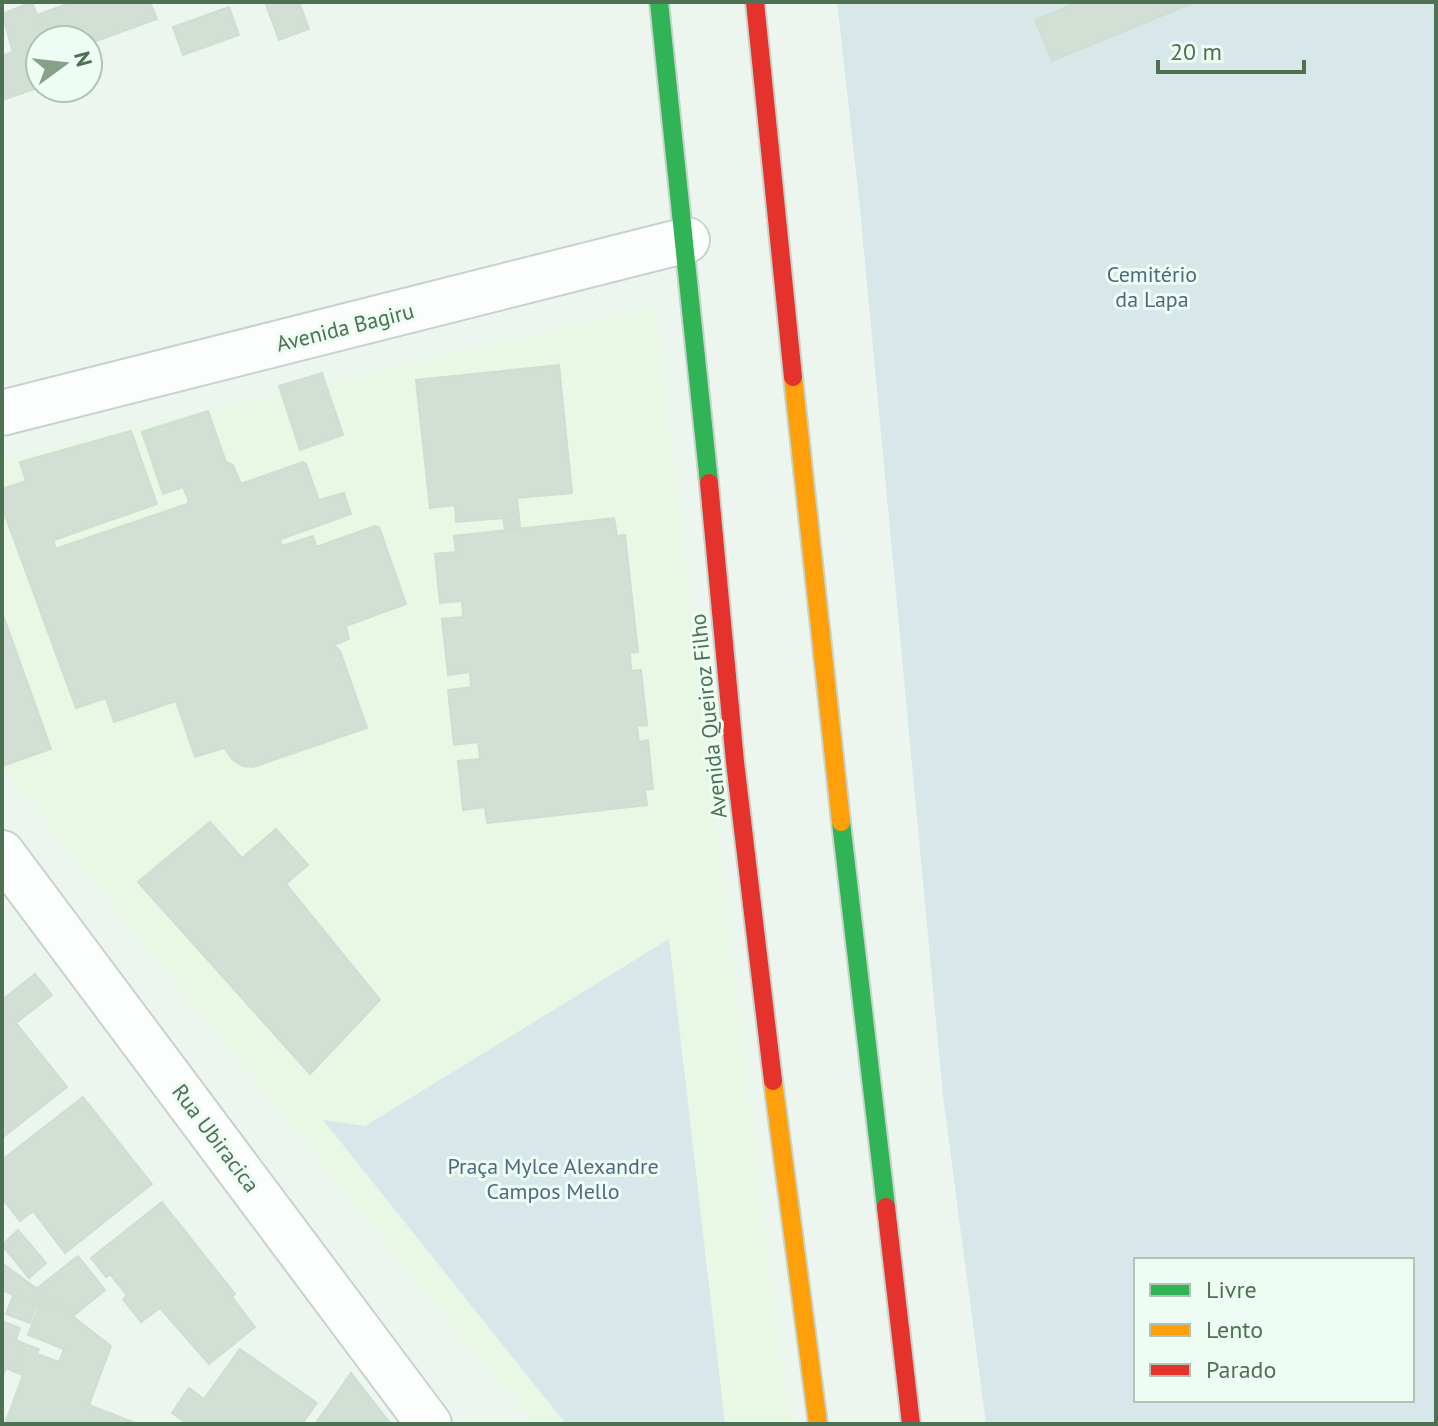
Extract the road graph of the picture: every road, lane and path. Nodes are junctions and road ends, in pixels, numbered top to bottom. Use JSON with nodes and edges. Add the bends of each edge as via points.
{"nodes":[{"id":1,"x":659,"y":2,"type":"edge"},
{"id":2,"x":755,"y":2,"type":"edge"},
{"id":3,"x":687,"y":240,"type":"junction"},
{"id":4,"x":2,"y":413,"type":"edge"},
{"id":5,"x":2,"y":853,"type":"edge"},
{"id":6,"x":429,"y":1424,"type":"edge"},
{"id":7,"x":818,"y":1424,"type":"edge"},
{"id":8,"x":911,"y":1424,"type":"edge"}],
"edges":[{"from":1,"to":3,"type":"main road","name":"Avenida Queiroz Filho"},
{"from":2,"to":8,"type":"main road","via":[[821,650]]},
{"from":3,"to":4,"type":"street","name":"Avenida Bagiru"},
{"from":3,"to":7,"type":"main road","name":"Avenida Queiroz Filho","via":[[734,738],[782,1165]]},
{"from":5,"to":6,"type":"street","name":"Rua Ubiracica"}]}
